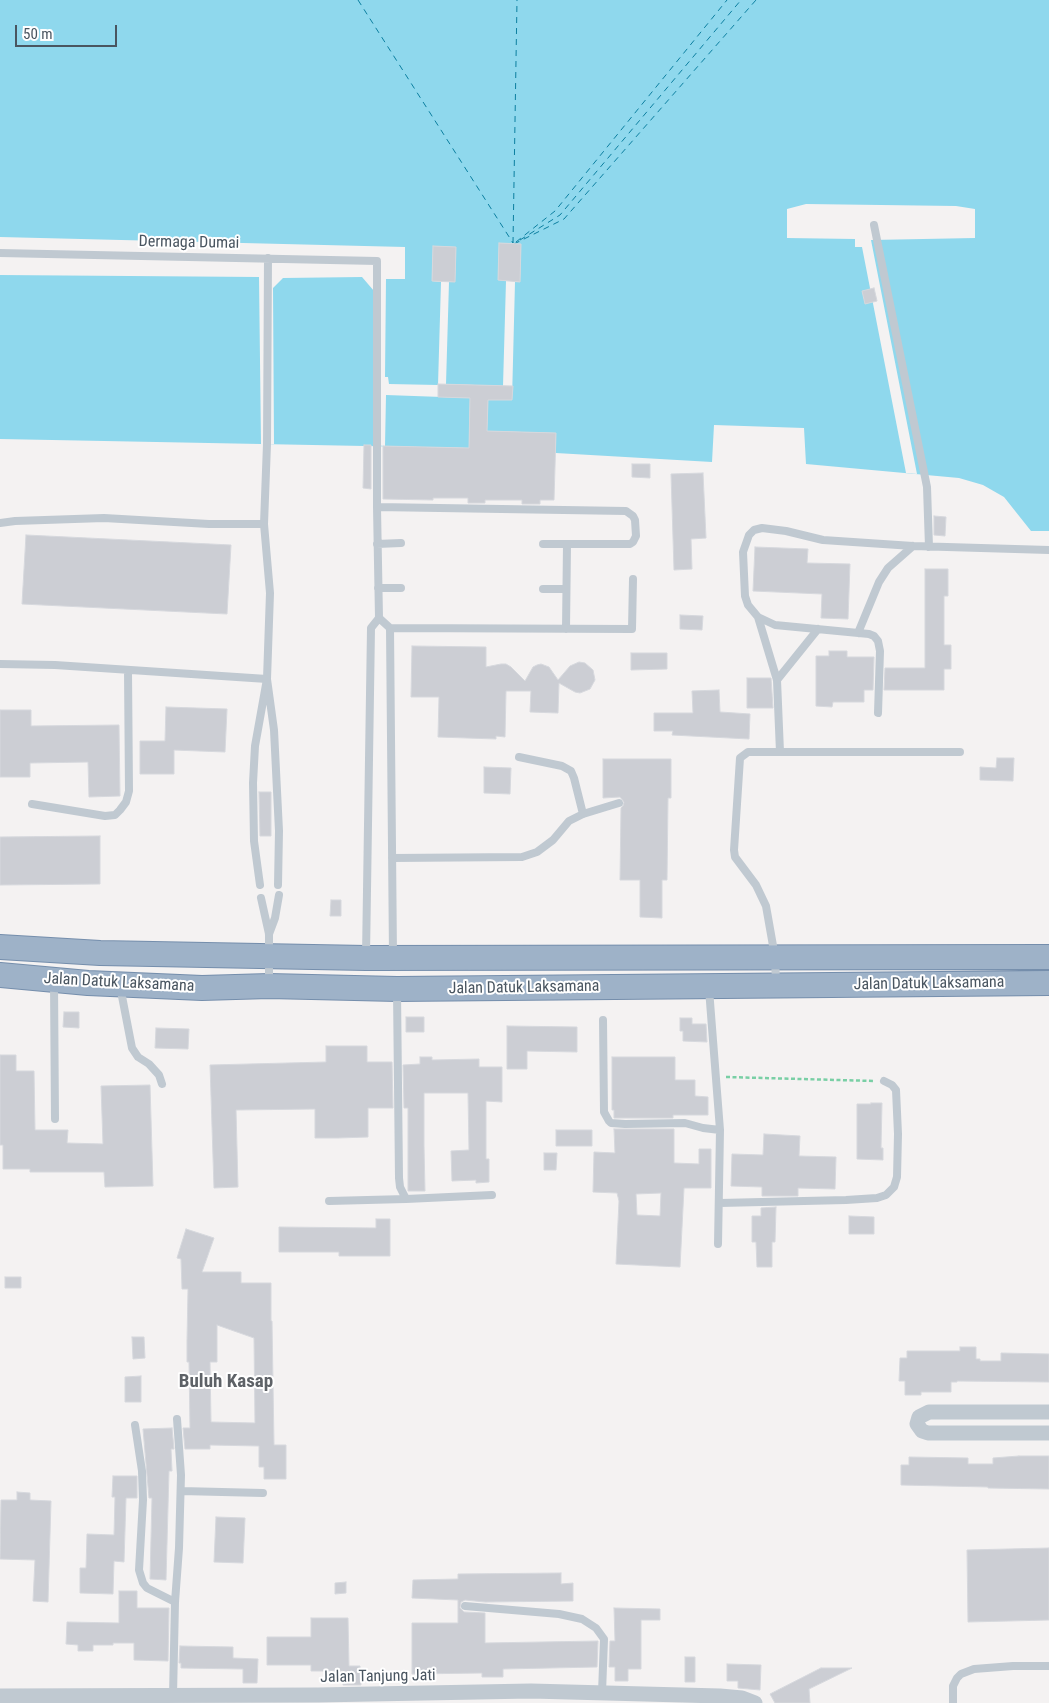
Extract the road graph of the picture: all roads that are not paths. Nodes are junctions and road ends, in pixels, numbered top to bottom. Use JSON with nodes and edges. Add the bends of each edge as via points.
{"nodes":[{"id":1,"x":874,"y":225,"type":"dead end"},
{"id":2,"x":0,"y":253,"type":"edge"},
{"id":3,"x":268,"y":258,"type":"junction"},
{"id":4,"x":377,"y":507,"type":"junction"},
{"id":5,"x":0,"y":523,"type":"edge"},
{"id":6,"x":264,"y":524,"type":"junction"},
{"id":7,"x":401,"y":543,"type":"dead end"},
{"id":8,"x":377,"y":544,"type":"junction"},
{"id":9,"x":543,"y":544,"type":"dead end"},
{"id":10,"x":567,"y":544,"type":"junction"},
{"id":11,"x":913,"y":546,"type":"junction"},
{"id":12,"x":929,"y":547,"type":"junction"},
{"id":13,"x":1049,"y":550,"type":"edge"},
{"id":14,"x":633,"y":579,"type":"dead end"},
{"id":15,"x":378,"y":588,"type":"junction"},
{"id":16,"x":401,"y":588,"type":"dead end"},
{"id":17,"x":543,"y":589,"type":"dead end"},
{"id":18,"x":566,"y":589,"type":"junction"},
{"id":19,"x":758,"y":617,"type":"junction"},
{"id":20,"x":379,"y":618,"type":"junction"},
{"id":21,"x":390,"y":628,"type":"junction"},
{"id":22,"x":566,"y":629,"type":"junction"},
{"id":23,"x":818,"y":629,"type":"junction"},
{"id":24,"x":858,"y":633,"type":"junction"},
{"id":25,"x":0,"y":664,"type":"edge"},
{"id":26,"x":128,"y":671,"type":"junction"},
{"id":27,"x":267,"y":679,"type":"junction"},
{"id":28,"x":777,"y":680,"type":"junction"},
{"id":29,"x":878,"y":714,"type":"dead end"},
{"id":30,"x":780,"y":752,"type":"junction"},
{"id":31,"x":960,"y":752,"type":"dead end"},
{"id":32,"x":520,"y":757,"type":"dead end"},
{"id":33,"x":619,"y":803,"type":"dead end"},
{"id":34,"x":32,"y":804,"type":"dead end"},
{"id":35,"x":583,"y":814,"type":"junction"},
{"id":36,"x":392,"y":858,"type":"junction"},
{"id":37,"x":260,"y":885,"type":"dead end"},
{"id":38,"x":278,"y":886,"type":"dead end"},
{"id":39,"x":278,"y":895,"type":"dead end"},
{"id":40,"x":261,"y":898,"type":"dead end"},
{"id":41,"x":269,"y":945,"type":"junction"},
{"id":42,"x":0,"y":947,"type":"edge"},
{"id":43,"x":1049,"y":957,"type":"edge"},
{"id":44,"x":366,"y":958,"type":"junction"},
{"id":45,"x":392,"y":958,"type":"junction"},
{"id":46,"x":775,"y":958,"type":"junction"},
{"id":47,"x":0,"y":975,"type":"edge"},
{"id":48,"x":54,"y":980,"type":"junction"},
{"id":49,"x":1049,"y":982,"type":"edge"},
{"id":50,"x":120,"y":984,"type":"junction"},
{"id":51,"x":269,"y":986,"type":"junction"},
{"id":52,"x":709,"y":986,"type":"junction"},
{"id":53,"x":776,"y":986,"type":"junction"},
{"id":54,"x":397,"y":989,"type":"junction"},
{"id":55,"x":603,"y":1020,"type":"dead end"},
{"id":56,"x":884,"y":1081,"type":"road end"},
{"id":57,"x":162,"y":1084,"type":"dead end"},
{"id":58,"x":55,"y":1119,"type":"dead end"},
{"id":59,"x":720,"y":1130,"type":"junction"},
{"id":60,"x":492,"y":1195,"type":"dead end"},
{"id":61,"x":406,"y":1199,"type":"junction"},
{"id":62,"x":329,"y":1201,"type":"dead end"},
{"id":63,"x":720,"y":1203,"type":"junction"},
{"id":64,"x":718,"y":1244,"type":"dead end"},
{"id":65,"x":1049,"y":1412,"type":"edge"},
{"id":66,"x":177,"y":1419,"type":"dead end"},
{"id":67,"x":135,"y":1425,"type":"dead end"},
{"id":68,"x":1049,"y":1433,"type":"edge"},
{"id":69,"x":181,"y":1491,"type":"junction"},
{"id":70,"x":263,"y":1493,"type":"dead end"},
{"id":71,"x":175,"y":1602,"type":"junction"},
{"id":72,"x":465,"y":1606,"type":"dead end"},
{"id":73,"x":1049,"y":1666,"type":"edge"},
{"id":74,"x":602,"y":1693,"type":"junction"},
{"id":75,"x":0,"y":1696,"type":"edge"},
{"id":76,"x":173,"y":1696,"type":"junction"},
{"id":77,"x":318,"y":1699,"type":"edge"},
{"id":78,"x":755,"y":1703,"type":"edge"},
{"id":79,"x":953,"y":1703,"type":"edge"}],
"edges":[{"from":1,"to":12,"type":"lane","via":[[927,487]]},
{"from":2,"to":3,"type":"lane","name":"Dermaga Dumai"},
{"from":3,"to":4,"type":"lane","name":"Dermaga Dumai","via":[[377,260]]},
{"from":3,"to":6,"type":"lane"},
{"from":4,"to":8,"type":"lane"},
{"from":4,"to":10,"type":"lane","via":[[626,511],[635,520],[636,536],[630,544]]},
{"from":5,"to":6,"type":"lane","via":[[104,518]]},
{"from":6,"to":27,"type":"lane","via":[[270,593]]},
{"from":7,"to":8,"type":"lane"},
{"from":8,"to":15,"type":"lane"},
{"from":9,"to":10,"type":"lane"},
{"from":10,"to":18,"type":"lane"},
{"from":11,"to":12,"type":"lane"},
{"from":11,"to":19,"type":"lane","via":[[823,540],[786,531],[754,530],[743,552],[744,596]]},
{"from":11,"to":24,"type":"lane","via":[[888,568],[879,582]]},
{"from":12,"to":13,"type":"lane"},
{"from":14,"to":22,"type":"lane","via":[[632,629]]},
{"from":15,"to":16,"type":"lane"},
{"from":15,"to":20,"type":"lane"},
{"from":17,"to":18,"type":"lane"},
{"from":18,"to":22,"type":"lane"},
{"from":19,"to":23,"type":"lane","via":[[775,625]]},
{"from":19,"to":28,"type":"lane"},
{"from":20,"to":21,"type":"lane"},
{"from":20,"to":44,"type":"lane","via":[[371,628]]},
{"from":21,"to":22,"type":"lane"},
{"from":21,"to":36,"type":"lane"},
{"from":23,"to":24,"type":"lane"},
{"from":23,"to":28,"type":"lane"},
{"from":24,"to":29,"type":"lane","via":[[874,636],[878,642]]},
{"from":25,"to":26,"type":"lane"},
{"from":26,"to":27,"type":"lane"},
{"from":26,"to":34,"type":"lane","via":[[129,791],[126,802],[115,815],[106,816]]},
{"from":27,"to":37,"type":"lane","via":[[255,746],[253,783],[254,841]]},
{"from":27,"to":38,"type":"lane","via":[[274,730]]},
{"from":28,"to":30,"type":"lane"},
{"from":30,"to":31,"type":"lane"},
{"from":30,"to":46,"type":"lane","via":[[748,752],[740,758],[734,850],[735,857],[762,895]]},
{"from":32,"to":35,"type":"lane","via":[[571,771]]},
{"from":33,"to":35,"type":"lane"},
{"from":35,"to":36,"type":"lane","via":[[569,821],[553,840],[537,852],[522,857]]},
{"from":36,"to":45,"type":"lane"},
{"from":39,"to":41,"type":"lane"},
{"from":40,"to":41,"type":"lane"},
{"from":41,"to":42,"type":"highway","name":"Jalan Datuk Laksamana","via":[[100,953]]},
{"from":41,"to":44,"type":"highway","name":"Jalan Datuk Laksamana"},
{"from":41,"to":51,"type":"lane"},
{"from":43,"to":46,"type":"highway","name":"Jalan Datuk Laksamana"},
{"from":44,"to":45,"type":"highway","name":"Jalan Datuk Laksamana"},
{"from":45,"to":46,"type":"highway","name":"Jalan Datuk Laksamana"},
{"from":46,"to":53,"type":"lane"},
{"from":47,"to":48,"type":"highway","name":"Jalan Datuk Laksamana"},
{"from":48,"to":50,"type":"highway","name":"Jalan Datuk Laksamana"},
{"from":48,"to":58,"type":"lane"},
{"from":49,"to":53,"type":"highway","name":"Jalan Datuk Laksamana"},
{"from":50,"to":51,"type":"highway","name":"Jalan Datuk Laksamana","via":[[202,988]]},
{"from":50,"to":57,"type":"lane","via":[[132,1048],[149,1064]]},
{"from":51,"to":54,"type":"highway","name":"Jalan Datuk Laksamana"},
{"from":52,"to":53,"type":"highway","name":"Jalan Datuk Laksamana"},
{"from":52,"to":54,"type":"highway","name":"Jalan Datuk Laksamana"},
{"from":52,"to":59,"type":"lane"},
{"from":54,"to":61,"type":"lane","via":[[399,1178]]},
{"from":55,"to":59,"type":"lane","via":[[604,1112],[611,1123],[685,1123]]},
{"from":56,"to":63,"type":"lane","via":[[896,1090],[898,1134],[897,1177],[894,1187],[886,1195],[877,1198]]},
{"from":59,"to":63,"type":"lane"},
{"from":60,"to":61,"type":"lane"},
{"from":61,"to":62,"type":"lane"},
{"from":63,"to":64,"type":"lane"},
{"from":65,"to":68,"type":"street","via":[[934,1412],[919,1417],[917,1424],[922,1431],[928,1432]]},
{"from":66,"to":69,"type":"lane"},
{"from":67,"to":71,"type":"lane","via":[[143,1490],[139,1570],[147,1588]]},
{"from":69,"to":70,"type":"lane"},
{"from":69,"to":71,"type":"lane"},
{"from":71,"to":76,"type":"lane"},
{"from":72,"to":74,"type":"lane","via":[[582,1619],[596,1628],[604,1639]]},
{"from":73,"to":79,"type":"lane","via":[[1013,1666],[961,1674],[953,1686]]},
{"from":74,"to":77,"type":"street","name":"Jalan Tanjung Jati","via":[[531,1691]]},
{"from":74,"to":78,"type":"street","name":"Jalan Tanjung Jati","via":[[720,1696]]},
{"from":75,"to":76,"type":"street","name":"Jalan Tanjung Jati"},
{"from":76,"to":77,"type":"street","name":"Jalan Tanjung Jati"}]}
